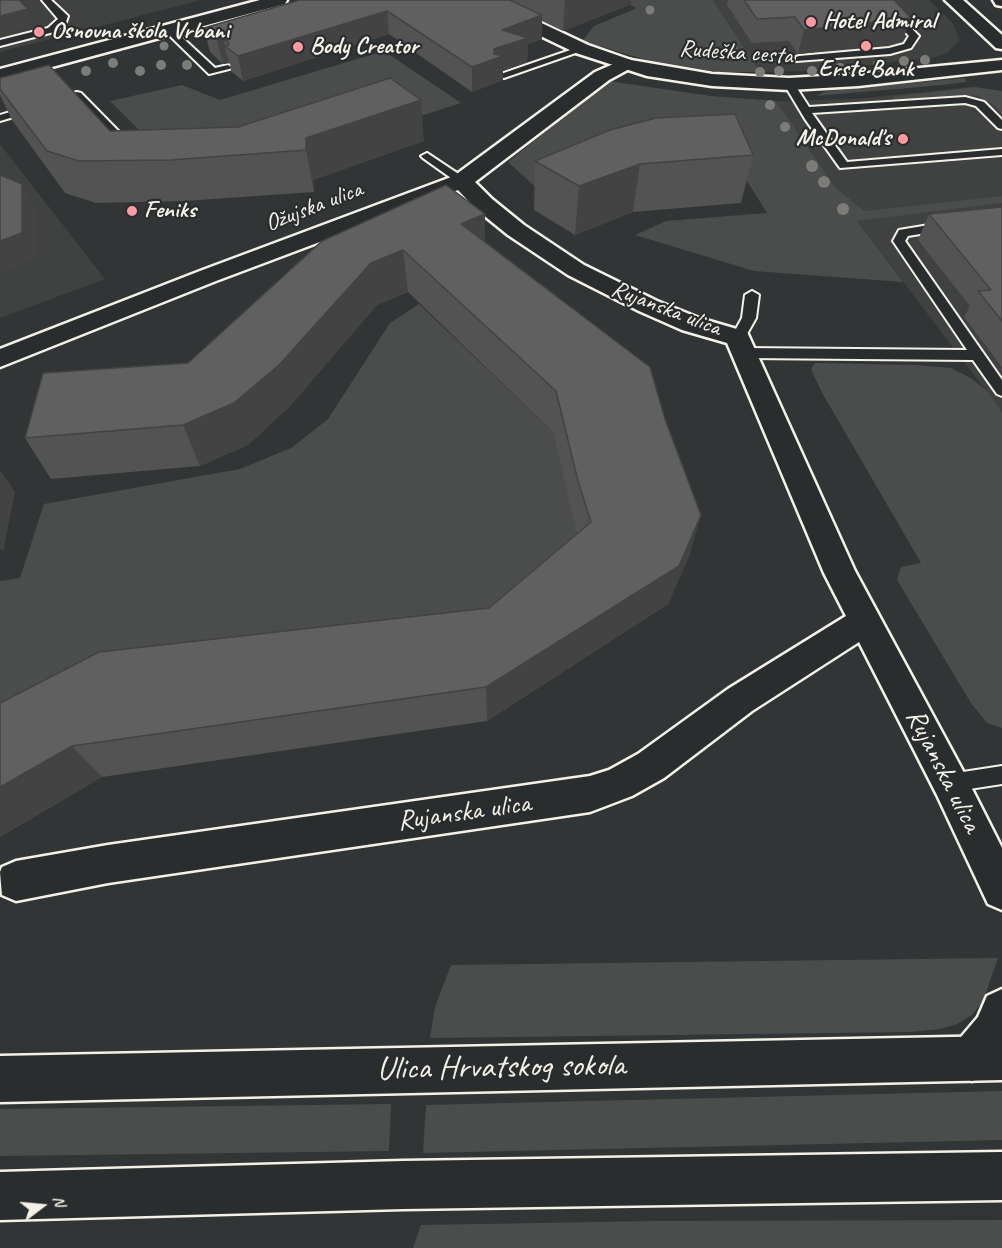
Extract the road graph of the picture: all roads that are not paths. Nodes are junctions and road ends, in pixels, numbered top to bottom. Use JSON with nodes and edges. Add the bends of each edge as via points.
{"nodes":[{"id":1,"x":46,"y":0,"type":"edge"},
{"id":2,"x":279,"y":0,"type":"edge"},
{"id":3,"x":480,"y":0,"type":"edge"},
{"id":4,"x":881,"y":0,"type":"edge"},
{"id":5,"x":953,"y":0,"type":"edge"},
{"id":6,"x":169,"y":30,"type":"junction"},
{"id":7,"x":0,"y":43,"type":"edge"},
{"id":8,"x":1002,"y":44,"type":"edge"},
{"id":9,"x":582,"y":49,"type":"junction"},
{"id":10,"x":799,"y":59,"type":"dead end"},
{"id":11,"x":961,"y":60,"type":"junction"},
{"id":12,"x":625,"y":64,"type":"junction"},
{"id":13,"x":1002,"y":64,"type":"edge"},
{"id":14,"x":228,"y":68,"type":"edge"},
{"id":15,"x":0,"y":75,"type":"edge"},
{"id":16,"x":500,"y":76,"type":"dead end"},
{"id":17,"x":1002,"y":78,"type":"edge"},
{"id":18,"x":789,"y":84,"type":"junction"},
{"id":19,"x":807,"y":110,"type":"junction"},
{"id":20,"x":0,"y":118,"type":"edge"},
{"id":21,"x":1002,"y":126,"type":"edge"},
{"id":22,"x":1002,"y":152,"type":"edge"},
{"id":23,"x":427,"y":156,"type":"dead end"},
{"id":24,"x":139,"y":158,"type":"edge"},
{"id":25,"x":462,"y":181,"type":"junction"},
{"id":26,"x":956,"y":225,"type":"edge"},
{"id":27,"x":752,"y":295,"type":"dead end"},
{"id":28,"x":741,"y":346,"type":"junction"},
{"id":29,"x":977,"y":355,"type":"junction"},
{"id":30,"x":0,"y":359,"type":"edge"},
{"id":31,"x":1002,"y":391,"type":"edge"},
{"id":32,"x":865,"y":621,"type":"junction"},
{"id":33,"x":1002,"y":775,"type":"edge"},
{"id":34,"x":950,"y":783,"type":"junction"},
{"id":35,"x":16,"y":881,"type":"dead end"},
{"id":36,"x":1002,"y":890,"type":"edge"},
{"id":37,"x":1002,"y":1011,"type":"edge"},
{"id":38,"x":987,"y":1059,"type":"edge"},
{"id":39,"x":0,"y":1079,"type":"edge"},
{"id":40,"x":1002,"y":1176,"type":"edge"},
{"id":41,"x":0,"y":1196,"type":"edge"}],
"edges":[{"from":1,"to":7,"type":"lane","via":[[63,20],[51,30]]},
{"from":2,"to":6,"type":"street"},
{"from":3,"to":9,"type":"street","name":"Rudeška cesta"},
{"from":4,"to":10,"type":"lane","via":[[914,36],[908,46]]},
{"from":5,"to":8,"type":"street","via":[[975,29]]},
{"from":6,"to":14,"type":"lane","via":[[213,72]]},
{"from":6,"to":15,"type":"street","via":[[36,70]]},
{"from":9,"to":12,"type":"street","name":"Rudeška cesta"},
{"from":9,"to":16,"type":"lane"},
{"from":11,"to":13,"type":"street","name":"Rudeška cesta"},
{"from":11,"to":17,"type":"street"},
{"from":11,"to":18,"type":"street","name":"Rudeška cesta","via":[[858,80]]},
{"from":12,"to":18,"type":"street","name":"Rudeška cesta","via":[[712,80]]},
{"from":12,"to":25,"type":"street","name":"Ožujska ulica","via":[[602,76]]},
{"from":18,"to":19,"type":"lane"},
{"from":19,"to":21,"type":"lane","via":[[965,100],[980,104]]},
{"from":19,"to":22,"type":"lane","via":[[844,166]]},
{"from":20,"to":24,"type":"lane","via":[[77,95]]},
{"from":23,"to":25,"type":"lane"},
{"from":25,"to":28,"type":"street","name":"Rujanska ulica","via":[[508,223],[576,270],[648,306],[691,324],[724,332]]},
{"from":25,"to":30,"type":"street","name":"Ožujska ulica"},
{"from":26,"to":29,"type":"lane","via":[[903,233],[899,241]]},
{"from":27,"to":28,"type":"lane"},
{"from":28,"to":29,"type":"lane"},
{"from":28,"to":32,"type":"street","name":"Rujanska ulica","via":[[840,573]]},
{"from":29,"to":31,"type":"lane"},
{"from":32,"to":34,"type":"street","name":"Rujanska ulica"},
{"from":32,"to":35,"type":"street","name":"Rujanska ulica","via":[[740,700],[651,766],[619,784],[590,794],[119,862]]},
{"from":33,"to":34,"type":"lane"},
{"from":34,"to":36,"type":"street","name":"Rujanska ulica"},
{"from":37,"to":38,"type":"street"},
{"from":38,"to":39,"type":"street","name":"Ulica Hrvatskog sokola"},
{"from":40,"to":41,"type":"street"}]}
